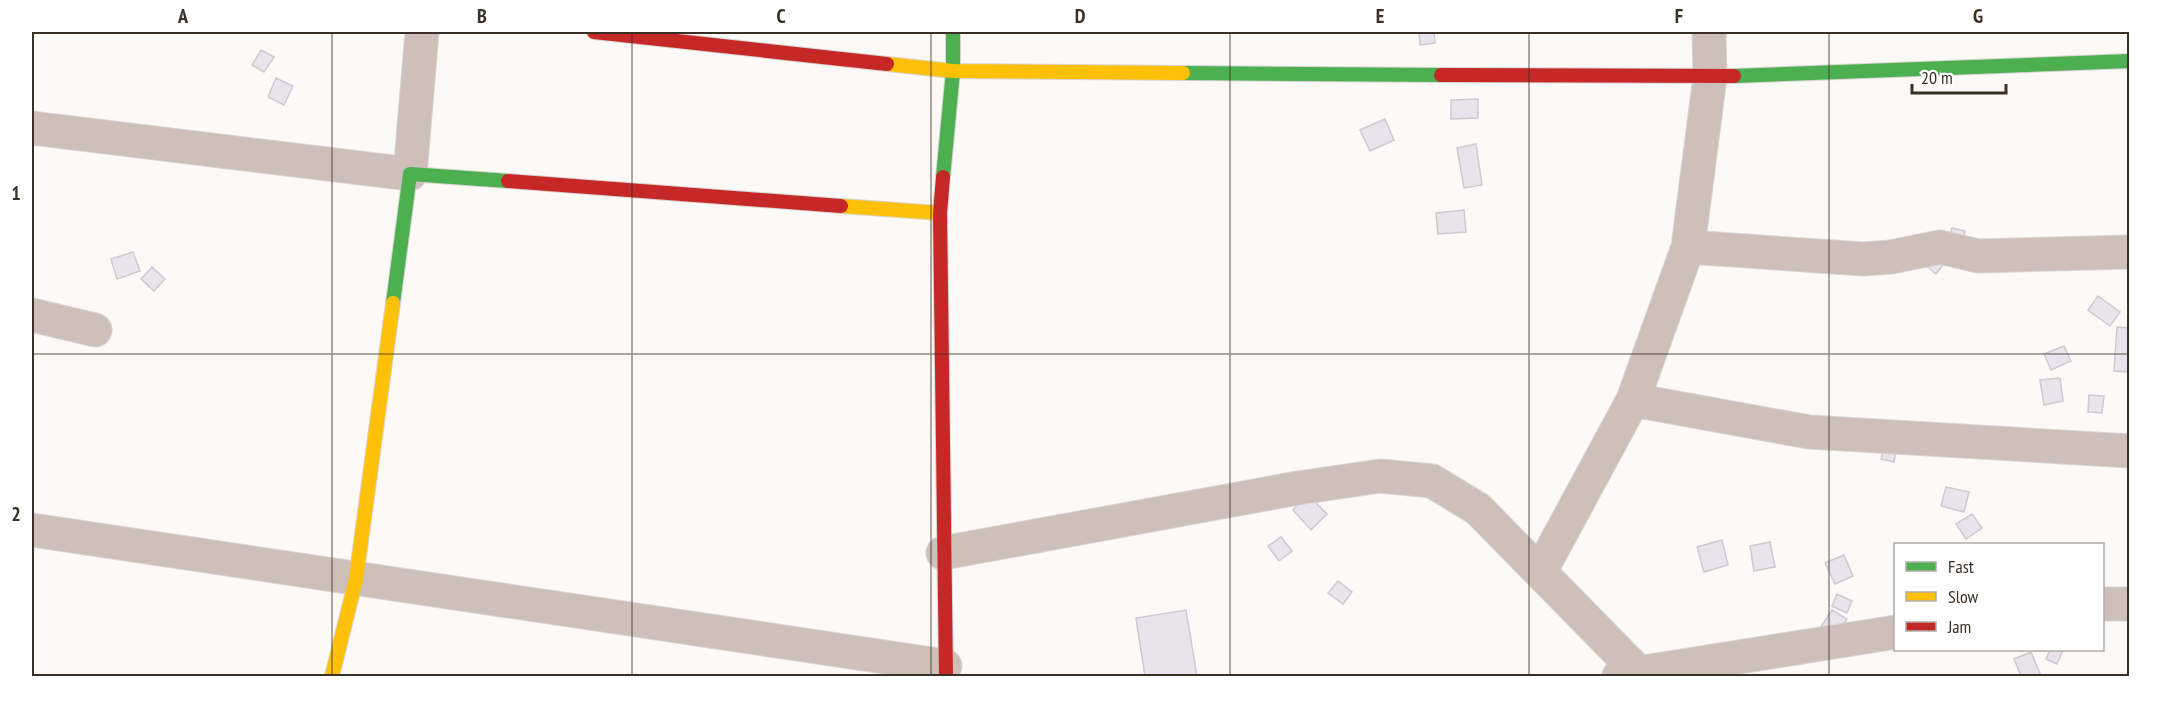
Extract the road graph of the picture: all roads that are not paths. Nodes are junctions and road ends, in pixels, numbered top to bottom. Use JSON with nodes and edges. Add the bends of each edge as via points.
{"nodes":[{"id":1,"x":422,"y":32,"type":"edge"},
{"id":2,"x":594,"y":32,"type":"edge"},
{"id":3,"x":953,"y":32,"type":"edge"},
{"id":4,"x":1709,"y":32,"type":"edge"},
{"id":5,"x":2130,"y":61,"type":"edge"},
{"id":6,"x":953,"y":71,"type":"junction"},
{"id":7,"x":1710,"y":77,"type":"junction"},
{"id":8,"x":32,"y":128,"type":"edge"},
{"id":9,"x":410,"y":174,"type":"junction"},
{"id":10,"x":940,"y":213,"type":"junction"},
{"id":11,"x":1689,"y":247,"type":"junction"},
{"id":12,"x":2130,"y":252,"type":"edge"},
{"id":13,"x":32,"y":315,"type":"edge"},
{"id":14,"x":94,"y":330,"type":"dead end"},
{"id":15,"x":1633,"y":400,"type":"junction"},
{"id":16,"x":2130,"y":451,"type":"edge"},
{"id":17,"x":32,"y":530,"type":"edge"},
{"id":18,"x":943,"y":553,"type":"junction"},
{"id":19,"x":1540,"y":572,"type":"junction"},
{"id":20,"x":356,"y":579,"type":"junction"},
{"id":21,"x":2104,"y":604,"type":"edge"},
{"id":22,"x":2130,"y":604,"type":"edge"},
{"id":23,"x":1894,"y":632,"type":"edge"},
{"id":24,"x":946,"y":671,"type":"edge"},
{"id":25,"x":1629,"y":675,"type":"edge"},
{"id":26,"x":332,"y":676,"type":"edge"}],
"edges":[{"from":1,"to":9,"type":"street"},
{"from":2,"to":6,"type":"street"},
{"from":3,"to":6,"type":"street"},
{"from":4,"to":7,"type":"street"},
{"from":5,"to":7,"type":"street"},
{"from":6,"to":7,"type":"street"},
{"from":6,"to":10,"type":"street"},
{"from":7,"to":11,"type":"street"},
{"from":8,"to":9,"type":"street"},
{"from":9,"to":10,"type":"street"},
{"from":9,"to":20,"type":"street"},
{"from":10,"to":18,"type":"street"},
{"from":11,"to":12,"type":"street","via":[[1863,259],[1940,247],[1978,256]]},
{"from":11,"to":15,"type":"street"},
{"from":13,"to":14,"type":"street"},
{"from":15,"to":16,"type":"street","via":[[1809,432]]},
{"from":15,"to":19,"type":"street"},
{"from":17,"to":20,"type":"street"},
{"from":18,"to":19,"type":"street","via":[[1380,476],[1432,481],[1478,509]]},
{"from":18,"to":24,"type":"street"},
{"from":19,"to":25,"type":"street"},
{"from":20,"to":24,"type":"street"},
{"from":20,"to":26,"type":"street"},
{"from":21,"to":22,"type":"street"},
{"from":23,"to":25,"type":"street"}]}
